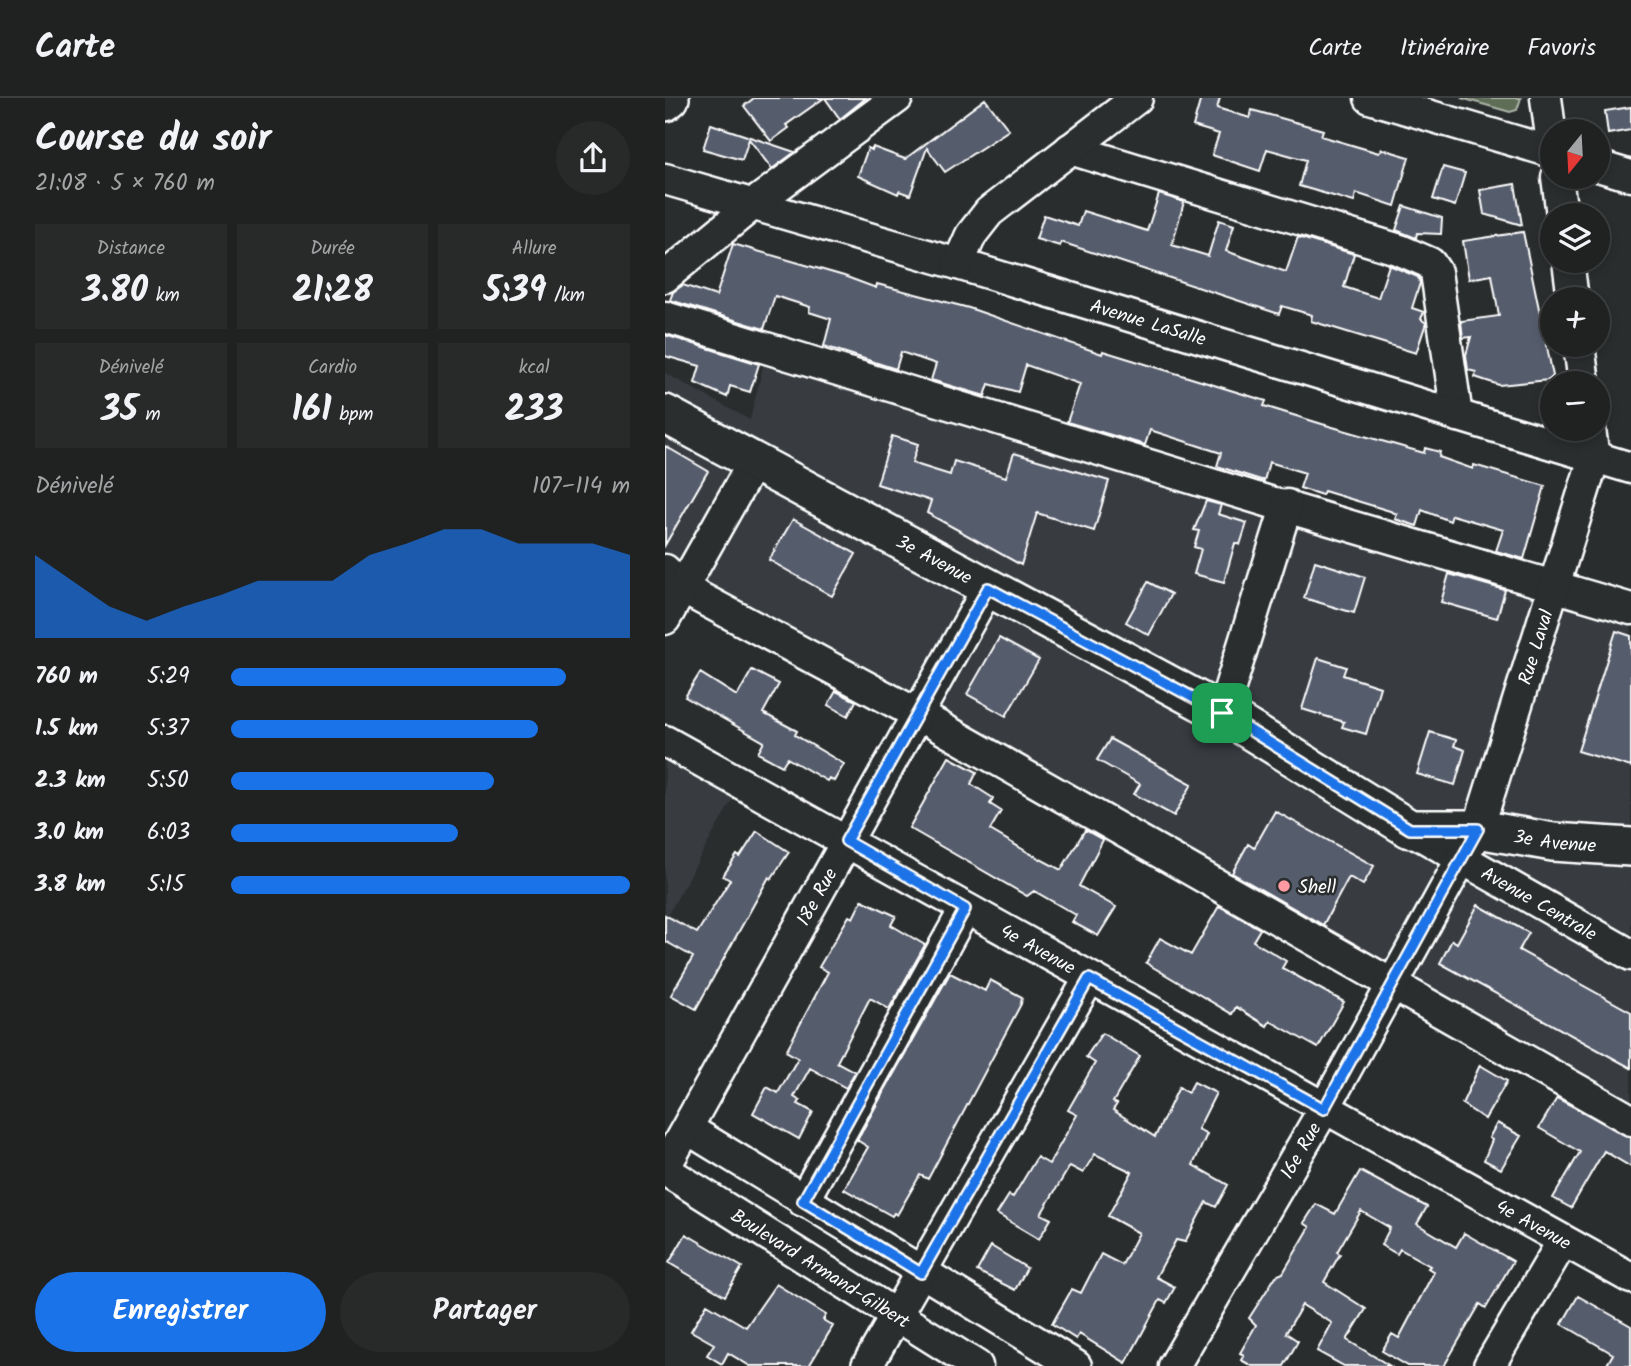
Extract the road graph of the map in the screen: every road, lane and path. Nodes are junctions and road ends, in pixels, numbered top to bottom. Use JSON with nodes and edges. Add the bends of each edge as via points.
{"nodes":[{"id":1,"x":670,"y":98,"type":"edge"},
{"id":2,"x":897,"y":98,"type":"edge"},
{"id":3,"x":1137,"y":98,"type":"edge"},
{"id":4,"x":1370,"y":98,"type":"edge"},
{"id":5,"x":1546,"y":98,"type":"edge"},
{"id":6,"x":665,"y":102,"type":"edge"},
{"id":7,"x":1549,"y":119,"type":"edge"},
{"id":8,"x":1540,"y":148,"type":"edge"},
{"id":9,"x":1070,"y":149,"type":"junction"},
{"id":10,"x":1610,"y":170,"type":"edge"},
{"id":11,"x":1631,"y":176,"type":"edge"},
{"id":12,"x":665,"y":179,"type":"edge"},
{"id":13,"x":751,"y":206,"type":"junction"},
{"id":14,"x":958,"y":264,"type":"junction"},
{"id":15,"x":665,"y":277,"type":"edge"},
{"id":16,"x":665,"y":317,"type":"edge"},
{"id":17,"x":665,"y":414,"type":"edge"},
{"id":18,"x":1457,"y":416,"type":"junction"},
{"id":19,"x":1592,"y":441,"type":"edge"},
{"id":20,"x":1594,"y":458,"type":"junction"},
{"id":21,"x":753,"y":463,"type":"junction"},
{"id":22,"x":1631,"y":468,"type":"edge"},
{"id":23,"x":1287,"y":506,"type":"junction"},
{"id":24,"x":673,"y":579,"type":"edge"},
{"id":25,"x":1556,"y":586,"type":"junction"},
{"id":26,"x":988,"y":588,"type":"junction"},
{"id":27,"x":1631,"y":608,"type":"edge"},
{"id":28,"x":665,"y":619,"type":"edge"},
{"id":29,"x":1222,"y":713,"type":"junction"},
{"id":30,"x":917,"y":714,"type":"junction"},
{"id":31,"x":665,"y":741,"type":"edge"},
{"id":32,"x":846,"y":841,"type":"junction"},
{"id":33,"x":1470,"y":844,"type":"junction"},
{"id":34,"x":1631,"y":847,"type":"edge"},
{"id":35,"x":965,"y":909,"type":"junction"},
{"id":36,"x":1631,"y":955,"type":"edge"},
{"id":37,"x":1089,"y":979,"type":"junction"},
{"id":38,"x":1392,"y":987,"type":"junction"},
{"id":39,"x":1324,"y":1109,"type":"junction"},
{"id":40,"x":1631,"y":1120,"type":"edge"},
{"id":41,"x":688,"y":1129,"type":"junction"},
{"id":42,"x":665,"y":1169,"type":"edge"},
{"id":43,"x":803,"y":1201,"type":"junction"},
{"id":44,"x":1563,"y":1241,"type":"junction"},
{"id":45,"x":921,"y":1273,"type":"junction"},
{"id":46,"x":1631,"y":1278,"type":"edge"},
{"id":47,"x":897,"y":1315,"type":"junction"},
{"id":48,"x":867,"y":1366,"type":"edge"},
{"id":49,"x":977,"y":1366,"type":"edge"},
{"id":50,"x":1076,"y":1366,"type":"edge"},
{"id":51,"x":1174,"y":1366,"type":"edge"},
{"id":52,"x":1489,"y":1366,"type":"edge"}],
"edges":[{"from":1,"to":6,"type":"main road"},
{"from":2,"to":13,"type":"street"},
{"from":3,"to":9,"type":"street"},
{"from":4,"to":8,"type":"street"},
{"from":5,"to":7,"type":"street"},
{"from":9,"to":14,"type":"street","via":[[989,212],[971,235]]},
{"from":9,"to":18,"type":"street","via":[[1430,263],[1436,272]]},
{"from":10,"to":11,"type":"street"},
{"from":12,"to":13,"type":"street","name":"Avenue LaSalle"},
{"from":13,"to":14,"type":"street","name":"Avenue LaSalle"},
{"from":13,"to":15,"type":"street"},
{"from":14,"to":18,"type":"street","name":"Avenue LaSalle"},
{"from":16,"to":23,"type":"street"},
{"from":17,"to":21,"type":"main road","name":"3e Avenue"},
{"from":18,"to":20,"type":"street","name":"Avenue LaSalle"},
{"from":19,"to":20,"type":"street","name":"Rue Laval"},
{"from":20,"to":22,"type":"street","name":"Avenue LaSalle"},
{"from":20,"to":25,"type":"street","name":"Rue Laval"},
{"from":21,"to":24,"type":"street"},
{"from":21,"to":26,"type":"main road","name":"3e Avenue"},
{"from":23,"to":25,"type":"street"},
{"from":23,"to":29,"type":"street"},
{"from":24,"to":28,"type":"street"},
{"from":24,"to":30,"type":"street"},
{"from":25,"to":27,"type":"street"},
{"from":25,"to":33,"type":"street","name":"Rue Laval"},
{"from":26,"to":29,"type":"main road","name":"3e Avenue"},
{"from":26,"to":30,"type":"street","name":"18e Rue"},
{"from":29,"to":33,"type":"main road","name":"3e Avenue","via":[[1410,829]]},
{"from":30,"to":32,"type":"street","name":"18e Rue"},
{"from":30,"to":38,"type":"street"},
{"from":31,"to":32,"type":"street","name":"4e Avenue"},
{"from":32,"to":35,"type":"street","name":"4e Avenue"},
{"from":32,"to":41,"type":"street","name":"18e Rue"},
{"from":33,"to":34,"type":"main road","name":"3e Avenue","via":[[1553,842]]},
{"from":33,"to":36,"type":"street","name":"Avenue Centrale"},
{"from":33,"to":38,"type":"street","name":"16e Rue"},
{"from":35,"to":37,"type":"street","name":"4e Avenue"},
{"from":35,"to":43,"type":"street"},
{"from":37,"to":39,"type":"street","name":"4e Avenue"},
{"from":37,"to":45,"type":"street"},
{"from":38,"to":39,"type":"street","name":"16e Rue"},
{"from":38,"to":40,"type":"street"},
{"from":39,"to":44,"type":"street","name":"4e Avenue"},
{"from":39,"to":51,"type":"street","name":"16e Rue"},
{"from":41,"to":42,"type":"street","name":"18e Rue"},
{"from":41,"to":43,"type":"street"},
{"from":42,"to":47,"type":"street","name":"Boulevard Armand-Gilbert"},
{"from":43,"to":45,"type":"street"},
{"from":44,"to":46,"type":"street","name":"4e Avenue"},
{"from":44,"to":52,"type":"street"},
{"from":45,"to":47,"type":"street"},
{"from":45,"to":50,"type":"street"},
{"from":47,"to":48,"type":"street"},
{"from":47,"to":49,"type":"street","name":"Boulevard Armand-Gilbert"}]}
